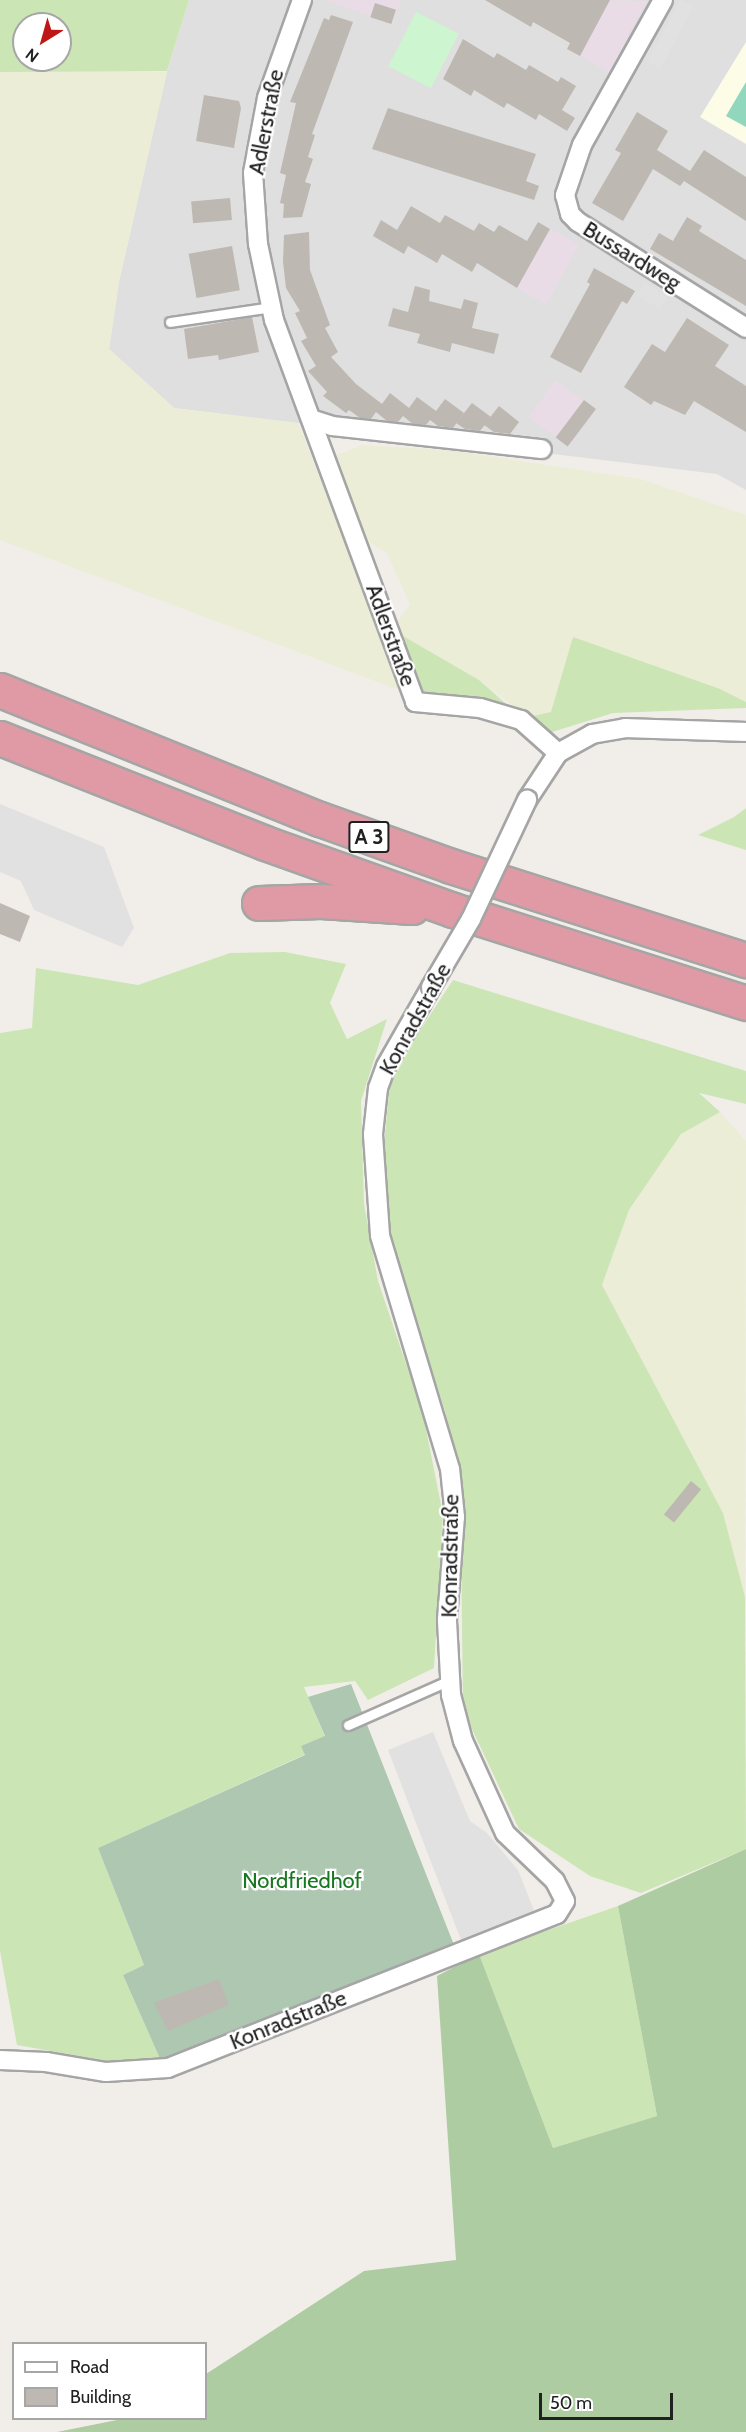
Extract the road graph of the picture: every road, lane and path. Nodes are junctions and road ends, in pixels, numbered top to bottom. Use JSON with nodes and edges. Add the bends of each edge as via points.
{"nodes":[{"id":1,"x":302,"y":0,"type":"edge"},
{"id":2,"x":663,"y":0,"type":"edge"},
{"id":3,"x":271,"y":308,"type":"junction"},
{"id":4,"x":170,"y":322,"type":"dead end"},
{"id":5,"x":746,"y":328,"type":"edge"},
{"id":6,"x":314,"y":420,"type":"junction"},
{"id":7,"x":542,"y":449,"type":"dead end"},
{"id":8,"x":0,"y":690,"type":"edge"},
{"id":9,"x":746,"y":732,"type":"edge"},
{"id":10,"x":0,"y":738,"type":"edge"},
{"id":11,"x":558,"y":753,"type":"junction"},
{"id":12,"x":259,"y":903,"type":"dead end"},
{"id":13,"x":453,"y":910,"type":"junction"},
{"id":14,"x":746,"y":960,"type":"edge"},
{"id":15,"x":746,"y":1003,"type":"edge"},
{"id":16,"x":450,"y":1680,"type":"junction"},
{"id":17,"x":348,"y":1725,"type":"dead end"},
{"id":18,"x":0,"y":2060,"type":"edge"}],
"edges":[{"from":1,"to":3,"type":"street","name":"Adlerstraße","via":[[267,98],[253,173],[258,243]]},
{"from":2,"to":5,"type":"street","name":"Bussardweg","via":[[582,146],[565,195],[570,213],[586,227]]},
{"from":3,"to":4,"type":"lane"},
{"from":3,"to":6,"type":"street","name":"Adlerstraße"},
{"from":6,"to":7,"type":"street","via":[[332,426]]},
{"from":6,"to":11,"type":"street","name":"Adlerstraße","via":[[415,702],[480,708],[521,720]]},
{"from":8,"to":14,"type":"highway","number":"A 3","via":[[320,819],[451,866]]},
{"from":9,"to":11,"type":"street","name":"Konradstraße","via":[[625,728],[592,734]]},
{"from":10,"to":13,"type":"highway","number":"A 3","via":[[265,843]]},
{"from":11,"to":16,"type":"street","name":"Konradstraße","bridge":true,"via":[[527,800],[471,919],[386,1066],[378,1088],[373,1134],[380,1235],[450,1469],[455,1517],[447,1620]]},
{"from":12,"to":13,"type":"highway","via":[[321,901]]},
{"from":13,"to":15,"type":"highway","number":"A 3"},
{"from":16,"to":17,"type":"lane"},
{"from":16,"to":18,"type":"street","name":"Konradstraße","via":[[464,1741],[505,1833],[555,1881],[565,1900],[557,1914],[168,2068],[106,2072],[46,2062]]}]}
